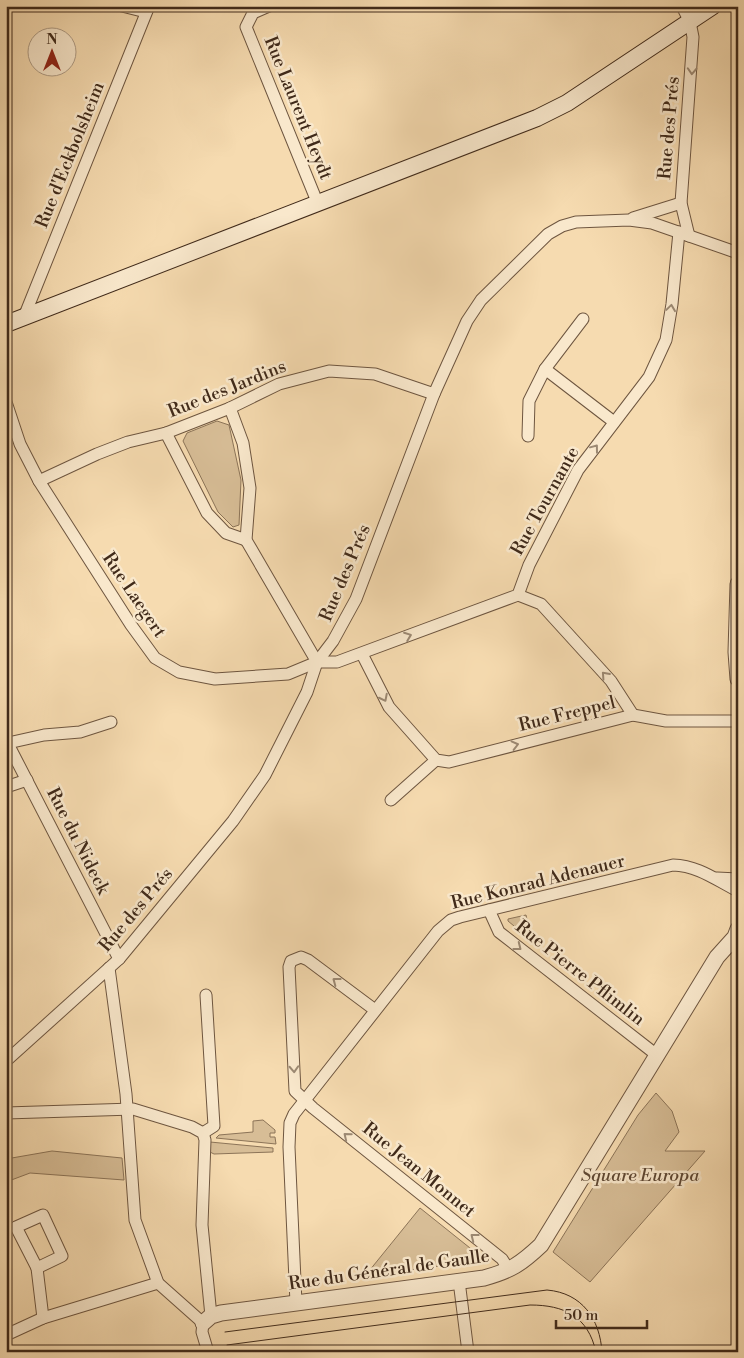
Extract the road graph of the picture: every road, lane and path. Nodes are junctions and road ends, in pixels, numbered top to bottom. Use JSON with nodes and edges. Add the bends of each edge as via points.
{"nodes":[{"id":1,"x":122,"y":6,"type":"edge"},
{"id":2,"x":269,"y":6,"type":"edge"},
{"id":3,"x":682,"y":6,"type":"edge"},
{"id":4,"x":724,"y":6,"type":"edge"},
{"id":5,"x":148,"y":9,"type":"edge"},
{"id":6,"x":710,"y":9,"type":"edge"},
{"id":7,"x":690,"y":22,"type":"junction"},
{"id":8,"x":681,"y":202,"type":"junction"},
{"id":9,"x":318,"y":204,"type":"junction"},
{"id":10,"x":629,"y":220,"type":"junction"},
{"id":11,"x":684,"y":234,"type":"junction"},
{"id":12,"x":738,"y":253,"type":"edge"},
{"id":13,"x":24,"y":317,"type":"junction"},
{"id":14,"x":583,"y":319,"type":"dead end"},
{"id":15,"x":6,"y":324,"type":"edge"},
{"id":16,"x":545,"y":369,"type":"junction"},
{"id":17,"x":434,"y":394,"type":"junction"},
{"id":18,"x":6,"y":402,"type":"edge"},
{"id":19,"x":230,"y":408,"type":"junction"},
{"id":20,"x":614,"y":422,"type":"junction"},
{"id":21,"x":166,"y":433,"type":"junction"},
{"id":22,"x":528,"y":436,"type":"dead end"},
{"id":23,"x":39,"y":481,"type":"junction"},
{"id":24,"x":246,"y":540,"type":"junction"},
{"id":25,"x":738,"y":584,"type":"edge"},
{"id":26,"x":518,"y":595,"type":"junction"},
{"id":27,"x":362,"y":654,"type":"junction"},
{"id":28,"x":317,"y":662,"type":"junction"},
{"id":29,"x":738,"y":679,"type":"edge"},
{"id":30,"x":633,"y":715,"type":"junction"},
{"id":31,"x":738,"y":721,"type":"edge"},
{"id":32,"x":111,"y":722,"type":"dead end"},
{"id":33,"x":7,"y":742,"type":"edge"},
{"id":34,"x":436,"y":760,"type":"junction"},
{"id":35,"x":27,"y":780,"type":"junction"},
{"id":36,"x":6,"y":787,"type":"edge"},
{"id":37,"x":391,"y":800,"type":"dead end"},
{"id":38,"x":717,"y":878,"type":"junction"},
{"id":39,"x":738,"y":879,"type":"edge"},
{"id":40,"x":738,"y":891,"type":"edge"},
{"id":41,"x":489,"y":910,"type":"junction"},
{"id":42,"x":737,"y":934,"type":"edge"},
{"id":43,"x":118,"y":959,"type":"junction"},
{"id":44,"x":109,"y":968,"type":"junction"},
{"id":45,"x":206,"y":995,"type":"dead end"},
{"id":46,"x":375,"y":1010,"type":"junction"},
{"id":47,"x":658,"y":1056,"type":"junction"},
{"id":48,"x":6,"y":1060,"type":"edge"},
{"id":49,"x":304,"y":1100,"type":"junction"},
{"id":50,"x":126,"y":1109,"type":"junction"},
{"id":51,"x":6,"y":1112,"type":"edge"},
{"id":52,"x":202,"y":1133,"type":"junction"},
{"id":53,"x":37,"y":1268,"type":"junction"},
{"id":54,"x":509,"y":1270,"type":"junction"},
{"id":55,"x":459,"y":1281,"type":"junction"},
{"id":56,"x":158,"y":1283,"type":"junction"},
{"id":57,"x":296,"y":1303,"type":"junction"},
{"id":58,"x":43,"y":1318,"type":"junction"},
{"id":59,"x":207,"y":1320,"type":"junction"},
{"id":60,"x":6,"y":1336,"type":"edge"},
{"id":61,"x":208,"y":1352,"type":"edge"},
{"id":62,"x":468,"y":1352,"type":"edge"}],
"edges":[{"from":1,"to":5,"type":"street"},
{"from":2,"to":9,"type":"street","name":"Rue Laurent Heydt","via":[[253,13],[246,27]]},
{"from":3,"to":7,"type":"street"},
{"from":4,"to":6,"type":"main road"},
{"from":5,"to":13,"type":"street","name":"Rue d'Eckbolsheim"},
{"from":6,"to":7,"type":"main road"},
{"from":7,"to":8,"type":"street","name":"Rue des Prés","one_way":true,"via":[[692,74]]},
{"from":7,"to":9,"type":"main road","via":[[567,103],[537,118]]},
{"from":8,"to":10,"type":"street"},
{"from":8,"to":11,"type":"street","name":"Rue des Prés"},
{"from":9,"to":13,"type":"main road"},
{"from":10,"to":11,"type":"street","name":"Rue des Prés","via":[[652,223]]},
{"from":10,"to":17,"type":"street","name":"Rue des Prés","via":[[576,222],[548,234],[481,300],[466,321]]},
{"from":11,"to":12,"type":"street","name":"Rue des Prés"},
{"from":20,"to":11,"type":"street","name":"Rue Tournante","one_way":true,"via":[[649,376],[666,340]]},
{"from":13,"to":15,"type":"main road"},
{"from":14,"to":16,"type":"street"},
{"from":16,"to":20,"type":"street"},
{"from":16,"to":22,"type":"street","via":[[529,401]]},
{"from":17,"to":19,"type":"street","name":"Rue des Jardins","via":[[375,374],[329,371],[279,384]]},
{"from":17,"to":28,"type":"street","name":"Rue des Prés","via":[[356,599],[334,641]]},
{"from":18,"to":23,"type":"street","name":"Rue Laegert","via":[[20,444]]},
{"from":19,"to":21,"type":"street","name":"Rue des Jardins"},
{"from":19,"to":24,"type":"street","via":[[243,443],[250,488]]},
{"from":26,"to":20,"type":"street","name":"Rue Tournante","one_way":true,"via":[[529,565],[578,470]]},
{"from":21,"to":23,"type":"street","name":"Rue des Jardins","via":[[128,442]]},
{"from":21,"to":24,"type":"street","via":[[207,513],[226,533]]},
{"from":23,"to":28,"type":"street","name":"Rue Laegert","via":[[131,625],[156,658],[179,672],[215,679],[288,674]]},
{"from":24,"to":28,"type":"street"},
{"from":25,"to":29,"type":"street"},
{"from":27,"to":26,"type":"street","one_way":true},
{"from":30,"to":26,"type":"street","one_way":true,"via":[[611,681],[541,604]]},
{"from":27,"to":28,"type":"street","via":[[337,662]]},
{"from":27,"to":34,"type":"street","one_way":true,"via":[[389,707]]},
{"from":28,"to":43,"type":"street","name":"Rue des Prés","via":[[307,692],[265,775],[233,822]]},
{"from":30,"to":31,"type":"street","name":"Rue Freppel","via":[[666,721]]},
{"from":34,"to":30,"type":"street","name":"Rue Freppel","one_way":true,"via":[[449,762]]},
{"from":32,"to":33,"type":"street","via":[[80,732]]},
{"from":33,"to":35,"type":"street","name":"Rue du Nideck"},
{"from":34,"to":37,"type":"street"},
{"from":35,"to":36,"type":"street"},
{"from":35,"to":43,"type":"street","name":"Rue du Nideck"},
{"from":38,"to":39,"type":"street","name":"Rue Konrad Adenauer"},
{"from":38,"to":40,"type":"street","name":"Rue Konrad Adenauer"},
{"from":38,"to":41,"type":"street","name":"Rue Konrad Adenauer","via":[[685,865],[673,865]]},
{"from":41,"to":46,"type":"street","name":"Rue Konrad Adenauer","via":[[460,917],[445,925]]},
{"from":41,"to":47,"type":"street","name":"Rue Pierre Pflimlin","one_way":true,"via":[[499,932]]},
{"from":42,"to":47,"type":"street","name":"Rue du Général de Gaulle","via":[[717,957]]},
{"from":43,"to":44,"type":"street","name":"Rue des Prés"},
{"from":44,"to":48,"type":"street","name":"Rue des Prés"},
{"from":44,"to":50,"type":"street"},
{"from":45,"to":52,"type":"street","via":[[214,1126]]},
{"from":46,"to":49,"type":"street","name":"Rue Konrad Adenauer"},
{"from":46,"to":49,"type":"street","one_way":true,"via":[[308,960],[301,957],[291,961],[296,1091]]},
{"from":47,"to":54,"type":"street","name":"Rue du Général de Gaulle","via":[[540,1245],[523,1262]]},
{"from":54,"to":49,"type":"street","name":"Rue Jean Monnet","one_way":true,"via":[[502,1259]]},
{"from":49,"to":57,"type":"street","name":"Rue Konrad Adenauer","via":[[294,1114],[290,1131]]},
{"from":50,"to":51,"type":"street"},
{"from":50,"to":52,"type":"street","via":[[192,1127]]},
{"from":50,"to":56,"type":"street","via":[[135,1220]]},
{"from":52,"to":59,"type":"street","via":[[205,1140],[202,1225]]},
{"from":53,"to":53,"type":"street","via":[[16,1227],[42,1216],[62,1256]]},
{"from":53,"to":58,"type":"street"},
{"from":54,"to":55,"type":"street","name":"Rue du Général de Gaulle"},
{"from":55,"to":57,"type":"street","name":"Rue du Général de Gaulle"},
{"from":55,"to":62,"type":"street"},
{"from":56,"to":58,"type":"street"},
{"from":56,"to":59,"type":"street"},
{"from":57,"to":59,"type":"street","name":"Rue du Général de Gaulle"},
{"from":58,"to":60,"type":"street"},
{"from":59,"to":61,"type":"street","via":[[202,1332]]}]}
